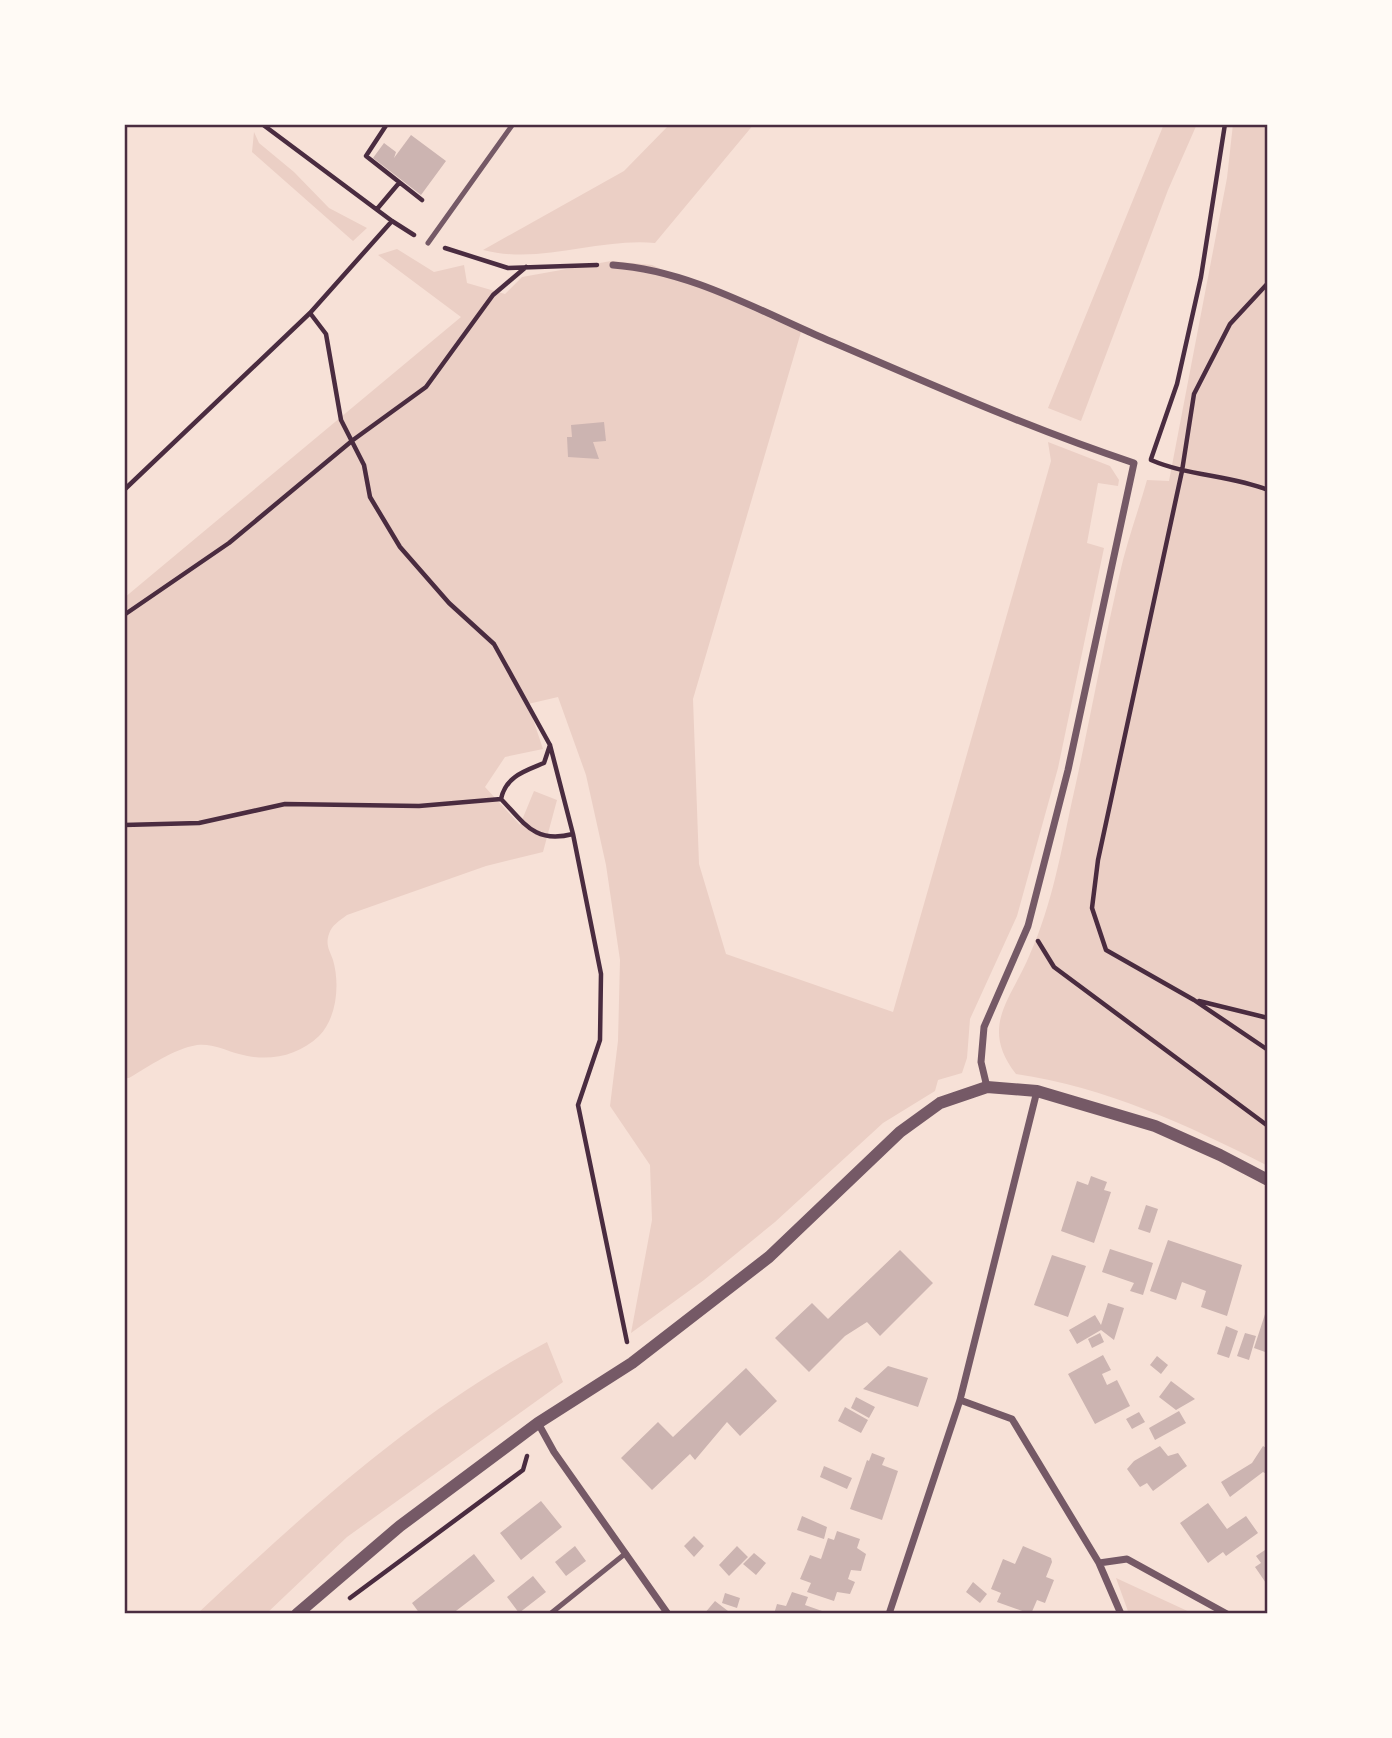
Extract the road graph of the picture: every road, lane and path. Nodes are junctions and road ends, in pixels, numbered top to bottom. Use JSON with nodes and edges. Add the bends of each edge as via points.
{"nodes":[{"id":1,"x":262,"y":124,"type":"edge"},
{"id":2,"x":387,"y":124,"type":"edge"},
{"id":3,"x":513,"y":124,"type":"edge"},
{"id":4,"x":1225,"y":124,"type":"edge"},
{"id":5,"x":399,"y":183,"type":"junction"},
{"id":6,"x":422,"y":200,"type":"dead end"},
{"id":7,"x":377,"y":209,"type":"junction"},
{"id":8,"x":392,"y":222,"type":"junction"},
{"id":9,"x":428,"y":243,"type":"junction"},
{"id":10,"x":613,"y":265,"type":"joint"},
{"id":11,"x":526,"y":267,"type":"junction"},
{"id":12,"x":1268,"y":283,"type":"edge"},
{"id":13,"x":310,"y":313,"type":"junction"},
{"id":14,"x":353,"y":440,"type":"junction"},
{"id":15,"x":1181,"y":471,"type":"junction"},
{"id":16,"x":124,"y":490,"type":"edge"},
{"id":17,"x":1268,"y":490,"type":"edge"},
{"id":18,"x":124,"y":615,"type":"edge"},
{"id":19,"x":550,"y":745,"type":"junction"},
{"id":20,"x":501,"y":799,"type":"junction"},
{"id":21,"x":124,"y":825,"type":"edge"},
{"id":22,"x":573,"y":834,"type":"junction"},
{"id":23,"x":1028,"y":926,"type":"junction"},
{"id":24,"x":1194,"y":1000,"type":"junction"},
{"id":25,"x":1268,"y":1018,"type":"edge"},
{"id":26,"x":1268,"y":1050,"type":"edge"},
{"id":27,"x":987,"y":1087,"type":"junction"},
{"id":28,"x":1037,"y":1091,"type":"junction"},
{"id":29,"x":1268,"y":1126,"type":"edge"},
{"id":30,"x":1268,"y":1180,"type":"edge"},
{"id":31,"x":632,"y":1363,"type":"junction"},
{"id":32,"x":960,"y":1400,"type":"junction"},
{"id":33,"x":538,"y":1423,"type":"junction"},
{"id":34,"x":626,"y":1553,"type":"junction"},
{"id":35,"x":1099,"y":1563,"type":"junction"},
{"id":36,"x":340,"y":1606,"type":"dead end"},
{"id":37,"x":297,"y":1614,"type":"edge"},
{"id":38,"x":550,"y":1614,"type":"edge"},
{"id":39,"x":668,"y":1614,"type":"edge"},
{"id":40,"x":889,"y":1614,"type":"edge"},
{"id":41,"x":1121,"y":1614,"type":"edge"},
{"id":42,"x":1227,"y":1614,"type":"edge"}],
"edges":[{"from":1,"to":7,"type":"path"},
{"from":2,"to":5,"type":"path","via":[[366,156]]},
{"from":3,"to":9,"type":"lane"},
{"from":4,"to":15,"type":"path","via":[[1177,384],[1150,460]]},
{"from":5,"to":6,"type":"path"},
{"from":5,"to":7,"type":"path"},
{"from":7,"to":8,"type":"path"},
{"from":8,"to":9,"type":"path"},
{"from":8,"to":13,"type":"path"},
{"from":9,"to":11,"type":"path","via":[[508,268]]},
{"from":10,"to":11,"type":"path"},
{"from":10,"to":23,"type":"street","via":[[643,267],[711,289],[1009,416],[1134,463],[1068,770]]},
{"from":11,"to":14,"type":"path","via":[[492,295],[426,387]]},
{"from":12,"to":15,"type":"path","via":[[1230,324],[1194,394]]},
{"from":13,"to":14,"type":"path","via":[[326,334],[341,420]]},
{"from":13,"to":16,"type":"path"},
{"from":14,"to":18,"type":"path","via":[[229,543]]},
{"from":14,"to":19,"type":"path","via":[[370,497],[400,547],[449,603],[494,644]]},
{"from":15,"to":17,"type":"path","via":[[1242,480]]},
{"from":15,"to":24,"type":"path","via":[[1098,860],[1092,908],[1106,950]]},
{"from":19,"to":20,"type":"path","via":[[544,764],[518,774],[504,786]]},
{"from":19,"to":22,"type":"path"},
{"from":20,"to":21,"type":"path","via":[[419,806],[285,804],[199,823]]},
{"from":20,"to":22,"type":"path","via":[[533,833],[556,838]]},
{"from":22,"to":31,"type":"path","via":[[601,974],[600,1040],[578,1105]]},
{"from":23,"to":27,"type":"street","via":[[984,1027],[981,1062]]},
{"from":23,"to":29,"type":"path","via":[[1054,967]]},
{"from":24,"to":25,"type":"path"},
{"from":24,"to":26,"type":"path"},
{"from":27,"to":28,"type":"street"},
{"from":27,"to":31,"type":"street","via":[[940,1103],[900,1132],[769,1257]]},
{"from":28,"to":30,"type":"street","via":[[1154,1126]]},
{"from":28,"to":32,"type":"street"},
{"from":31,"to":33,"type":"street"},
{"from":32,"to":35,"type":"street","via":[[1012,1419]]},
{"from":32,"to":40,"type":"street"},
{"from":33,"to":34,"type":"street"},
{"from":33,"to":36,"type":"path","via":[[523,1470]]},
{"from":33,"to":37,"type":"street","via":[[400,1526]]},
{"from":34,"to":38,"type":"lane"},
{"from":34,"to":39,"type":"street"},
{"from":35,"to":41,"type":"street"},
{"from":35,"to":42,"type":"street","via":[[1127,1559]]}]}
